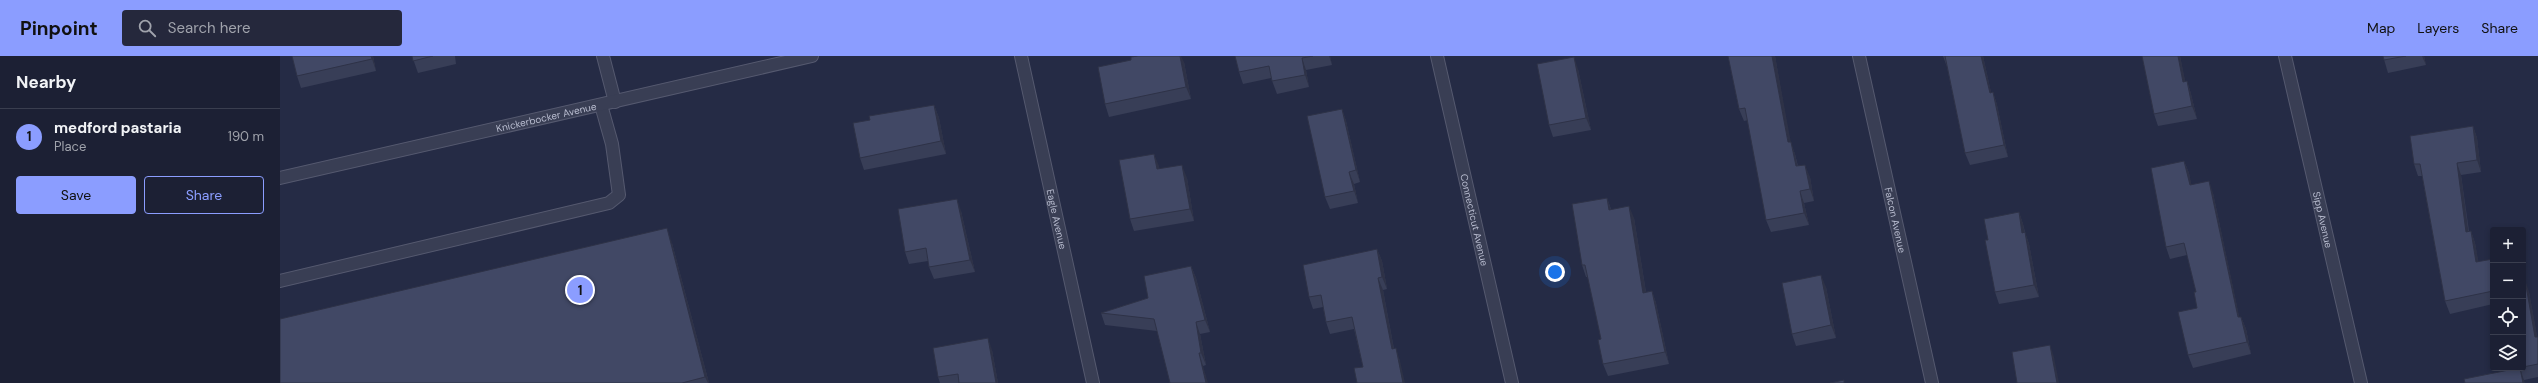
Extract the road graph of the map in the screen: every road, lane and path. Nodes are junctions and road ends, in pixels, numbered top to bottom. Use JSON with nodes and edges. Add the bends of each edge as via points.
{"nodes":[{"id":1,"x":604,"y":56,"type":"edge"},
{"id":2,"x":812,"y":56,"type":"edge"},
{"id":3,"x":1021,"y":56,"type":"edge"},
{"id":4,"x":1437,"y":56,"type":"edge"},
{"id":5,"x":1859,"y":56,"type":"edge"},
{"id":6,"x":2285,"y":56,"type":"edge"},
{"id":7,"x":615,"y":102,"type":"junction"},
{"id":8,"x":601,"y":105,"type":"junction"},
{"id":9,"x":280,"y":178,"type":"edge"},
{"id":10,"x":280,"y":281,"type":"edge"},
{"id":11,"x":1093,"y":383,"type":"edge"},
{"id":12,"x":1512,"y":383,"type":"edge"},
{"id":13,"x":1932,"y":383,"type":"edge"},
{"id":14,"x":2361,"y":383,"type":"edge"}],
"edges":[{"from":1,"to":7,"type":"street"},
{"from":2,"to":7,"type":"street","name":"Knickerbocker Avenue"},
{"from":3,"to":11,"type":"street","name":"Eagle Avenue"},
{"from":4,"to":12,"type":"street","name":"Connecticut Avenue"},
{"from":5,"to":13,"type":"street","name":"Falcon Avenue"},
{"from":6,"to":14,"type":"street","name":"Sipp Avenue"},
{"from":7,"to":8,"type":"street","name":"Knickerbocker Avenue"},
{"from":8,"to":9,"type":"street","name":"Knickerbocker Avenue"},
{"from":8,"to":10,"type":"street","via":[[612,144],[619,195],[609,203]]}]}
